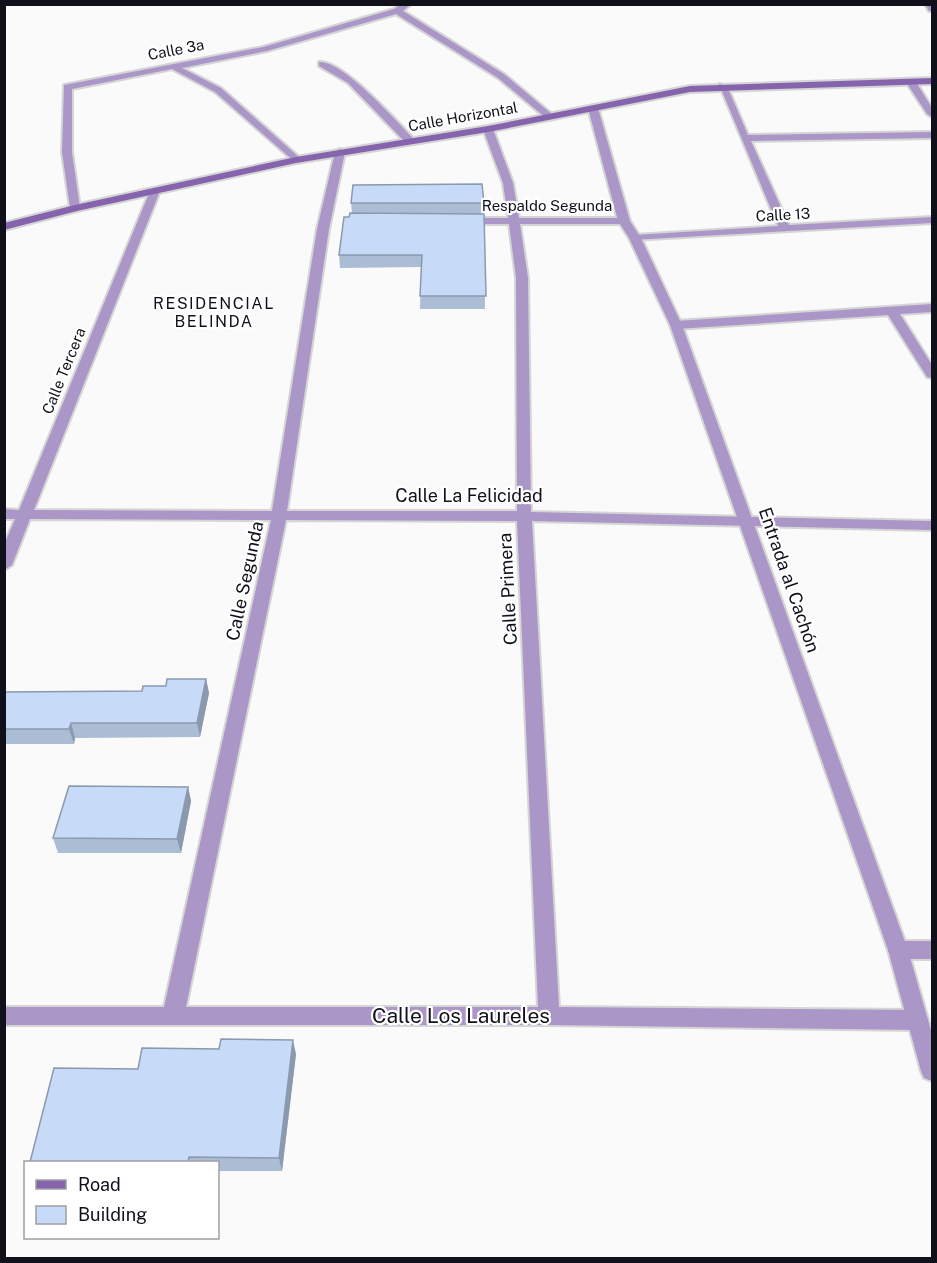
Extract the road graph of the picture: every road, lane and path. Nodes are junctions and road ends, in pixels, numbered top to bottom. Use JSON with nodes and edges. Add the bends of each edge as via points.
{"nodes":[{"id":1,"x":407,"y":4,"type":"edge"},
{"id":2,"x":928,"y":4,"type":"edge"},
{"id":3,"x":933,"y":9,"type":"edge"},
{"id":4,"x":397,"y":11,"type":"junction"},
{"id":5,"x":322,"y":64,"type":"dead end"},
{"id":6,"x":172,"y":66,"type":"junction"},
{"id":7,"x":933,"y":81,"type":"edge"},
{"id":8,"x":911,"y":82,"type":"junction"},
{"id":9,"x":722,"y":86,"type":"junction"},
{"id":10,"x":593,"y":108,"type":"junction"},
{"id":11,"x":933,"y":114,"type":"edge"},
{"id":12,"x":550,"y":117,"type":"junction"},
{"id":13,"x":488,"y":129,"type":"junction"},
{"id":14,"x":933,"y":135,"type":"edge"},
{"id":15,"x":745,"y":138,"type":"junction"},
{"id":16,"x":411,"y":141,"type":"junction"},
{"id":17,"x":340,"y":152,"type":"junction"},
{"id":18,"x":296,"y":160,"type":"junction"},
{"id":19,"x":155,"y":191,"type":"junction"},
{"id":20,"x":75,"y":208,"type":"junction"},
{"id":21,"x":933,"y":220,"type":"edge"},
{"id":22,"x":455,"y":221,"type":"edge"},
{"id":23,"x":624,"y":221,"type":"junction"},
{"id":24,"x":513,"y":222,"type":"junction"},
{"id":25,"x":4,"y":227,"type":"edge"},
{"id":26,"x":785,"y":230,"type":"junction"},
{"id":27,"x":635,"y":238,"type":"junction"},
{"id":28,"x":933,"y":308,"type":"edge"},
{"id":29,"x":891,"y":310,"type":"junction"},
{"id":30,"x":676,"y":325,"type":"junction"},
{"id":31,"x":933,"y":374,"type":"edge"},
{"id":32,"x":4,"y":514,"type":"edge"},
{"id":33,"x":23,"y":514,"type":"junction"},
{"id":34,"x":279,"y":515,"type":"junction"},
{"id":35,"x":524,"y":516,"type":"junction"},
{"id":36,"x":747,"y":519,"type":"junction"},
{"id":37,"x":933,"y":525,"type":"edge"},
{"id":38,"x":4,"y":565,"type":"edge"},
{"id":39,"x":898,"y":950,"type":"junction"},
{"id":40,"x":933,"y":950,"type":"edge"},
{"id":41,"x":4,"y":1016,"type":"edge"},
{"id":42,"x":173,"y":1016,"type":"junction"},
{"id":43,"x":549,"y":1016,"type":"junction"},
{"id":44,"x":916,"y":1020,"type":"junction"},
{"id":45,"x":933,"y":1071,"type":"edge"}],
"edges":[{"from":1,"to":4,"type":"street","name":"Calle 3a"},
{"from":2,"to":3,"type":"street"},
{"from":4,"to":6,"type":"street","name":"Calle 3a","via":[[264,49]]},
{"from":4,"to":12,"type":"street","via":[[501,76]]},
{"from":5,"to":16,"type":"street","via":[[351,81]]},
{"from":6,"to":18,"type":"street","via":[[218,90]]},
{"from":6,"to":20,"type":"street","name":"Calle 3a","via":[[67,87],[67,152]]},
{"from":7,"to":8,"type":"main road","name":"Calle Horizontal"},
{"from":8,"to":9,"type":"main road","name":"Calle Horizontal"},
{"from":8,"to":11,"type":"street"},
{"from":9,"to":10,"type":"main road","name":"Calle Horizontal"},
{"from":9,"to":15,"type":"street"},
{"from":10,"to":12,"type":"main road","name":"Calle Horizontal"},
{"from":10,"to":23,"type":"street","name":"Entrada al Cachón"},
{"from":12,"to":13,"type":"main road","name":"Calle Horizontal"},
{"from":13,"to":16,"type":"main road","name":"Calle Horizontal"},
{"from":13,"to":24,"type":"street","name":"Calle Primera","via":[[507,183]]},
{"from":14,"to":15,"type":"street"},
{"from":15,"to":26,"type":"street"},
{"from":16,"to":17,"type":"main road","name":"Calle Horizontal"},
{"from":17,"to":18,"type":"main road","name":"Calle Horizontal"},
{"from":17,"to":34,"type":"street","name":"Calle Segunda","via":[[332,220]]},
{"from":18,"to":19,"type":"main road","name":"Calle Horizontal"},
{"from":19,"to":20,"type":"main road","name":"Calle Horizontal"},
{"from":19,"to":33,"type":"street","name":"Calle Tercera"},
{"from":20,"to":25,"type":"main road","name":"Calle Horizontal"},
{"from":21,"to":26,"type":"street","name":"Calle 13"},
{"from":22,"to":24,"type":"street","name":"Respaldo Segunda"},
{"from":23,"to":24,"type":"street","name":"Respaldo Segunda"},
{"from":23,"to":27,"type":"street","name":"Entrada al Cachón"},
{"from":24,"to":35,"type":"street","name":"Calle Primera","via":[[522,278]]},
{"from":26,"to":27,"type":"street","name":"Calle 13"},
{"from":27,"to":30,"type":"street","name":"Entrada al Cachón"},
{"from":28,"to":29,"type":"street"},
{"from":29,"to":30,"type":"street"},
{"from":29,"to":31,"type":"street"},
{"from":30,"to":36,"type":"street","name":"Entrada al Cachón"},
{"from":32,"to":33,"type":"street","name":"Calle La Felicidad"},
{"from":33,"to":34,"type":"street","name":"Calle La Felicidad"},
{"from":33,"to":38,"type":"street","name":"Calle Tercera"},
{"from":34,"to":35,"type":"street","name":"Calle La Felicidad"},
{"from":34,"to":42,"type":"street","name":"Calle Segunda"},
{"from":35,"to":36,"type":"street","name":"Calle La Felicidad"},
{"from":35,"to":43,"type":"street","name":"Calle Primera"},
{"from":36,"to":37,"type":"street","name":"Calle La Felicidad"},
{"from":36,"to":39,"type":"street","name":"Entrada al Cachón"},
{"from":39,"to":40,"type":"street"},
{"from":39,"to":44,"type":"street","name":"Entrada al Cachón"},
{"from":41,"to":42,"type":"street","name":"Calle Los Laureles"},
{"from":42,"to":43,"type":"street","name":"Calle Los Laureles"},
{"from":43,"to":44,"type":"street","name":"Calle Los Laureles"},
{"from":44,"to":45,"type":"street","name":"Entrada al Cachón"}]}
